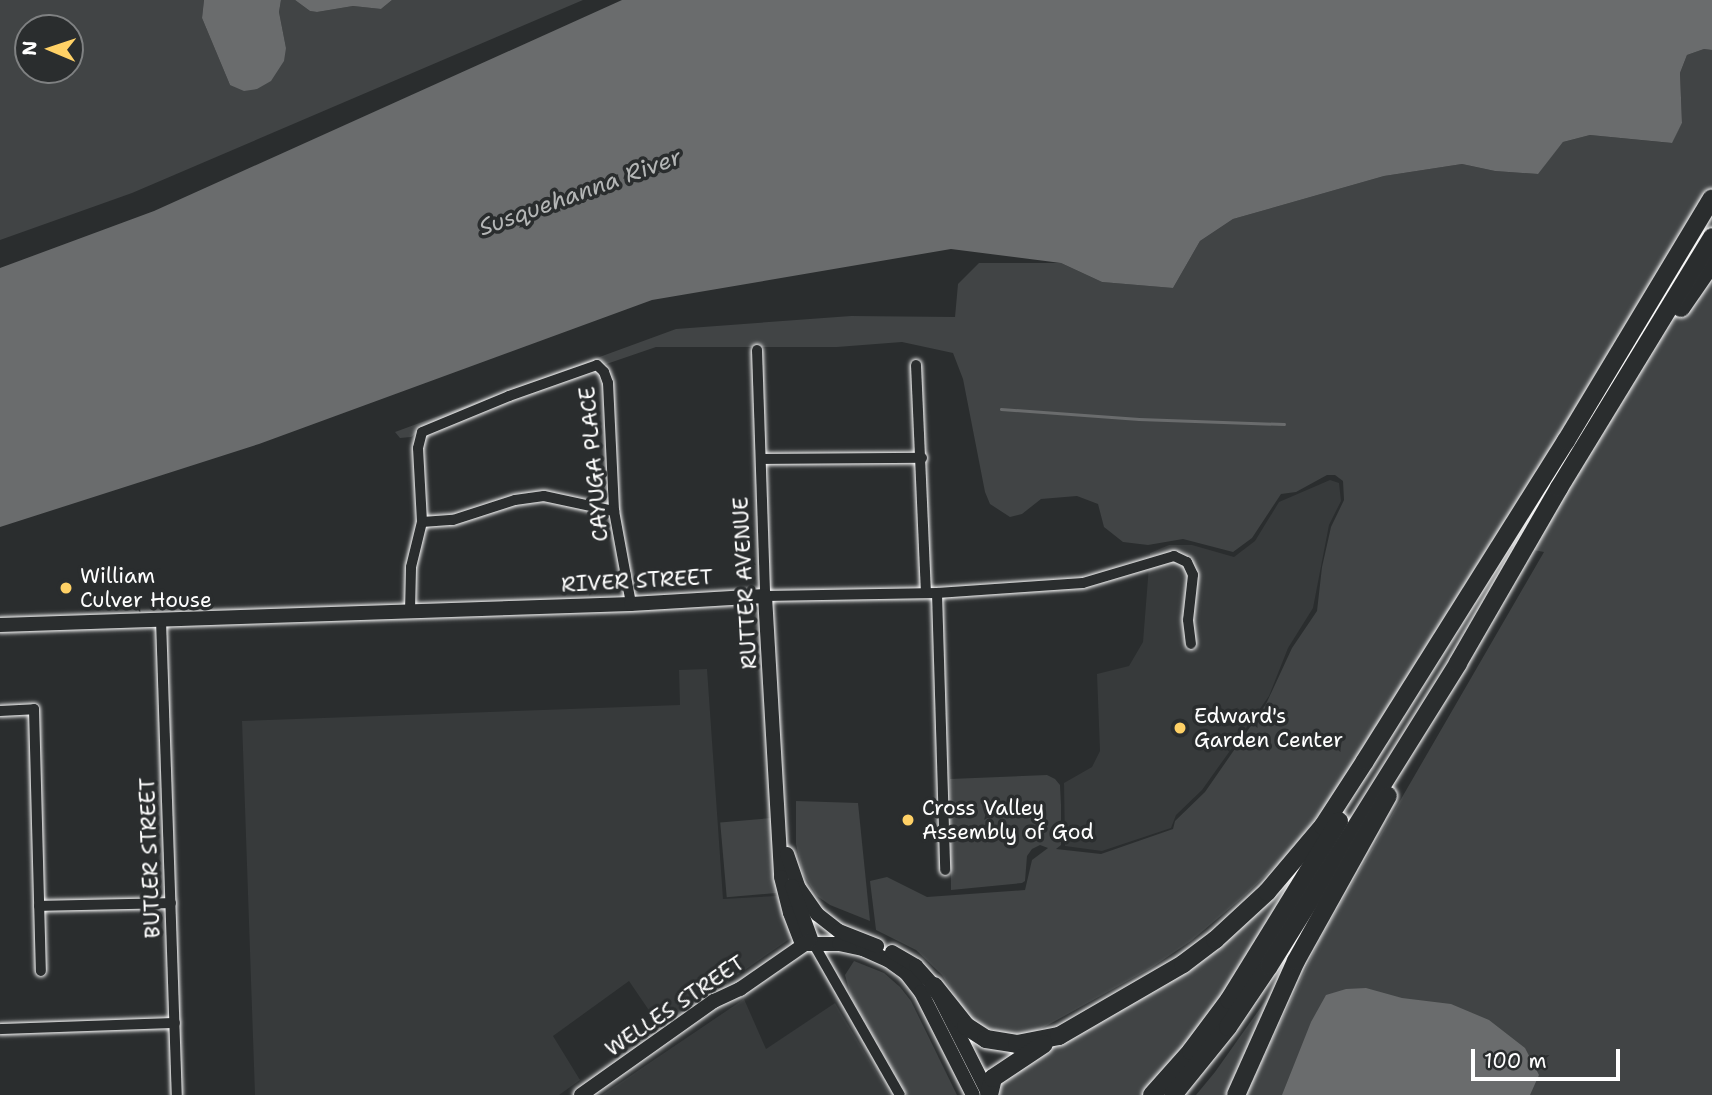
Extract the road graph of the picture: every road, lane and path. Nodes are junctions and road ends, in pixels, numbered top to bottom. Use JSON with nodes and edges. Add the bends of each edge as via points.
{"nodes":[{"id":1,"x":1712,"y":198,"type":"edge"},
{"id":2,"x":1712,"y":237,"type":"edge"},
{"id":3,"x":1712,"y":263,"type":"edge"},
{"id":4,"x":757,"y":350,"type":"dead end"},
{"id":5,"x":916,"y":365,"type":"dead end"},
{"id":6,"x":922,"y":458,"type":"junction"},
{"id":7,"x":761,"y":459,"type":"junction"},
{"id":8,"x":1542,"y":478,"type":"junction"},
{"id":9,"x":1559,"y":488,"type":"junction"},
{"id":10,"x":614,"y":511,"type":"junction"},
{"id":11,"x":422,"y":522,"type":"junction"},
{"id":12,"x":926,"y":593,"type":"junction"},
{"id":13,"x":937,"y":593,"type":"junction"},
{"id":14,"x":765,"y":596,"type":"junction"},
{"id":15,"x":631,"y":604,"type":"junction"},
{"id":16,"x":410,"y":611,"type":"junction"},
{"id":17,"x":161,"y":620,"type":"junction"},
{"id":18,"x":0,"y":625,"type":"edge"},
{"id":19,"x":1191,"y":644,"type":"dead end"},
{"id":20,"x":1458,"y":663,"type":"junction"},
{"id":21,"x":0,"y":710,"type":"edge"},
{"id":22,"x":779,"y":815,"type":"junction"},
{"id":23,"x":787,"y":854,"type":"junction"},
{"id":24,"x":945,"y":870,"type":"dead end"},
{"id":25,"x":171,"y":903,"type":"junction"},
{"id":26,"x":39,"y":906,"type":"junction"},
{"id":27,"x":805,"y":945,"type":"junction"},
{"id":28,"x":878,"y":946,"type":"junction"},
{"id":29,"x":41,"y":971,"type":"dead end"},
{"id":30,"x":934,"y":986,"type":"junction"},
{"id":31,"x":175,"y":1023,"type":"junction"},
{"id":32,"x":0,"y":1029,"type":"edge"},
{"id":33,"x":1059,"y":1036,"type":"junction"},
{"id":34,"x":177,"y":1095,"type":"edge"},
{"id":35,"x":581,"y":1095,"type":"edge"},
{"id":36,"x":900,"y":1095,"type":"edge"},
{"id":37,"x":974,"y":1095,"type":"edge"},
{"id":38,"x":989,"y":1095,"type":"edge"},
{"id":39,"x":1152,"y":1095,"type":"edge"},
{"id":40,"x":1173,"y":1095,"type":"edge"},
{"id":41,"x":1236,"y":1095,"type":"edge"}],
"edges":[{"from":1,"to":8,"type":"highway"},
{"from":2,"to":9,"type":"highway"},
{"from":3,"to":9,"type":"highway"},
{"from":4,"to":7,"type":"street","name":"RUTTER AVENUE"},
{"from":5,"to":6,"type":"street"},
{"from":6,"to":7,"type":"street"},
{"from":6,"to":12,"type":"street"},
{"from":7,"to":14,"type":"street","name":"RUTTER AVENUE"},
{"from":8,"to":33,"type":"highway","via":[[1299,858],[1205,948]]},
{"from":8,"to":39,"type":"highway","via":[[1268,940],[1198,1041]]},
{"from":9,"to":20,"type":"highway"},
{"from":10,"to":11,"type":"street","via":[[544,496],[515,500],[453,520]]},
{"from":10,"to":11,"type":"street","name":"CAYUGA PLACE","via":[[608,383],[597,365],[422,432],[418,448]]},
{"from":10,"to":15,"type":"street","name":"CAYUGA PLACE"},
{"from":11,"to":16,"type":"street","via":[[411,566]]},
{"from":12,"to":13,"type":"street","name":"RIVER STREET"},
{"from":12,"to":14,"type":"street","name":"RIVER STREET"},
{"from":13,"to":19,"type":"street","name":"RIVER STREET","via":[[1083,583],[1166,557],[1182,557],[1193,575],[1188,620]]},
{"from":13,"to":24,"type":"street"},
{"from":14,"to":15,"type":"street","name":"RIVER STREET"},
{"from":14,"to":22,"type":"street","name":"RUTTER AVENUE"},
{"from":15,"to":16,"type":"street","name":"RIVER STREET"},
{"from":16,"to":17,"type":"street","name":"RIVER STREET"},
{"from":17,"to":18,"type":"street","name":"RIVER STREET"},
{"from":17,"to":25,"type":"street","name":"BUTLER STREET"},
{"from":20,"to":40,"type":"highway","via":[[1269,966],[1228,1027]]},
{"from":20,"to":41,"type":"highway","via":[[1296,961]]},
{"from":21,"to":26,"type":"street","via":[[34,709]]},
{"from":22,"to":23,"type":"street","name":"RUTTER AVENUE"},
{"from":22,"to":27,"type":"street","name":"RUTTER AVENUE","via":[[781,877]]},
{"from":23,"to":27,"type":"street","name":"RUTTER AVENUE"},
{"from":23,"to":28,"type":"street","via":[[799,888],[817,914],[839,931]]},
{"from":25,"to":26,"type":"street"},
{"from":25,"to":31,"type":"street","name":"BUTLER STREET"},
{"from":26,"to":29,"type":"street"},
{"from":27,"to":28,"type":"street","via":[[839,938]]},
{"from":27,"to":35,"type":"street","name":"WELLES STREET","via":[[714,1001]]},
{"from":27,"to":36,"type":"street","name":"RUTTER AVENUE"},
{"from":27,"to":37,"type":"street","via":[[863,949],[906,973],[921,992]]},
{"from":28,"to":30,"type":"street","via":[[916,966]]},
{"from":30,"to":33,"type":"highway","via":[[966,1026],[986,1039],[1017,1044]]},
{"from":30,"to":38,"type":"street"},
{"from":31,"to":32,"type":"street"},
{"from":31,"to":34,"type":"street","name":"BUTLER STREET"},
{"from":33,"to":38,"type":"highway","via":[[993,1078]]}]}
